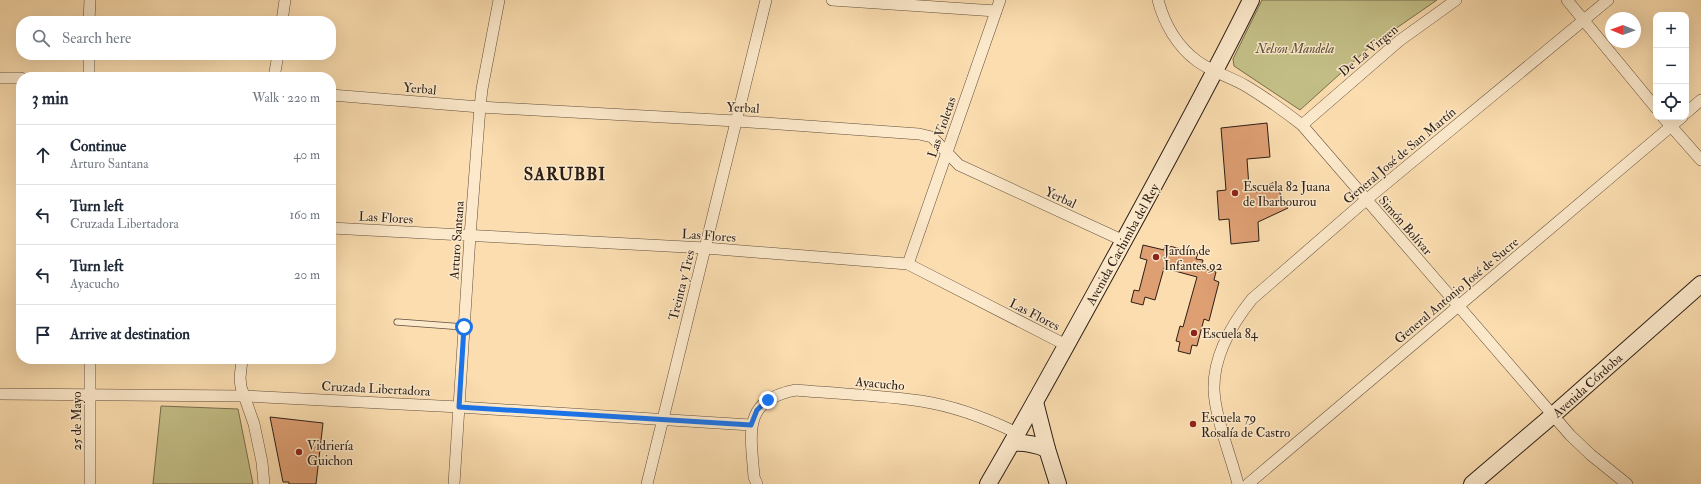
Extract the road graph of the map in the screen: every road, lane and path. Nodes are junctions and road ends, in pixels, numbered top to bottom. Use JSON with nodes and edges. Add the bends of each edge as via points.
{"nodes":[{"id":1,"x":90,"y":0,"type":"edge"},
{"id":2,"x":285,"y":0,"type":"edge"},
{"id":3,"x":499,"y":0,"type":"edge"},
{"id":4,"x":766,"y":0,"type":"edge"},
{"id":5,"x":832,"y":0,"type":"edge"},
{"id":6,"x":1000,"y":0,"type":"edge"},
{"id":7,"x":1158,"y":0,"type":"edge"},
{"id":8,"x":1251,"y":0,"type":"edge"},
{"id":9,"x":1456,"y":0,"type":"edge"},
{"id":10,"x":1567,"y":0,"type":"edge"},
{"id":11,"x":1608,"y":0,"type":"edge"},
{"id":12,"x":996,"y":11,"type":"junction"},
{"id":13,"x":90,"y":16,"type":"edge"},
{"id":14,"x":283,"y":16,"type":"edge"},
{"id":15,"x":1584,"y":20,"type":"junction"},
{"id":16,"x":89,"y":60,"type":"edge"},
{"id":17,"x":277,"y":60,"type":"edge"},
{"id":18,"x":1216,"y":71,"type":"junction"},
{"id":19,"x":88,"y":72,"type":"edge"},
{"id":20,"x":275,"y":72,"type":"edge"},
{"id":21,"x":0,"y":78,"type":"edge"},
{"id":22,"x":16,"y":78,"type":"edge"},
{"id":23,"x":336,"y":95,"type":"edge"},
{"id":24,"x":1701,"y":100,"type":"edge"},
{"id":25,"x":1653,"y":104,"type":"edge"},
{"id":26,"x":480,"y":107,"type":"junction"},
{"id":27,"x":1689,"y":110,"type":"edge"},
{"id":28,"x":1666,"y":120,"type":"edge"},
{"id":29,"x":1678,"y":120,"type":"edge"},
{"id":30,"x":736,"y":121,"type":"junction"},
{"id":31,"x":1302,"y":125,"type":"junction"},
{"id":32,"x":1671,"y":126,"type":"junction"},
{"id":33,"x":946,"y":153,"type":"junction"},
{"id":34,"x":1701,"y":160,"type":"edge"},
{"id":35,"x":1366,"y":200,"type":"junction"},
{"id":36,"x":336,"y":228,"type":"edge"},
{"id":37,"x":470,"y":236,"type":"junction"},
{"id":38,"x":1124,"y":241,"type":"junction"},
{"id":39,"x":705,"y":248,"type":"junction"},
{"id":40,"x":908,"y":264,"type":"junction"},
{"id":41,"x":1701,"y":284,"type":"edge"},
{"id":42,"x":1458,"y":307,"type":"junction"},
{"id":43,"x":397,"y":322,"type":"dead end"},
{"id":44,"x":464,"y":327,"type":"junction"},
{"id":45,"x":1066,"y":345,"type":"junction"},
{"id":46,"x":90,"y":364,"type":"edge"},
{"id":47,"x":241,"y":364,"type":"edge"},
{"id":48,"x":0,"y":394,"type":"edge"},
{"id":49,"x":91,"y":396,"type":"junction"},
{"id":50,"x":244,"y":396,"type":"junction"},
{"id":51,"x":1035,"y":402,"type":"junction"},
{"id":52,"x":459,"y":407,"type":"junction"},
{"id":53,"x":1553,"y":415,"type":"junction"},
{"id":54,"x":663,"y":420,"type":"junction"},
{"id":55,"x":751,"y":425,"type":"junction"},
{"id":56,"x":1014,"y":438,"type":"junction"},
{"id":57,"x":1047,"y":449,"type":"junction"},
{"id":58,"x":90,"y":484,"type":"edge"},
{"id":59,"x":264,"y":484,"type":"edge"},
{"id":60,"x":454,"y":484,"type":"edge"},
{"id":61,"x":647,"y":484,"type":"edge"},
{"id":62,"x":757,"y":484,"type":"edge"},
{"id":63,"x":988,"y":484,"type":"edge"},
{"id":64,"x":1058,"y":484,"type":"edge"},
{"id":65,"x":1238,"y":484,"type":"edge"},
{"id":66,"x":1248,"y":484,"type":"edge"},
{"id":67,"x":1472,"y":484,"type":"edge"},
{"id":68,"x":1627,"y":484,"type":"edge"}],
"edges":[{"from":1,"to":13,"type":"street"},
{"from":2,"to":14,"type":"street"},
{"from":3,"to":26,"type":"street","name":"Arturo Santana"},
{"from":4,"to":30,"type":"street","name":"Treinta y Tres"},
{"from":5,"to":12,"type":"street"},
{"from":6,"to":12,"type":"street","name":"Las Violetas"},
{"from":7,"to":18,"type":"street","name":"Simón Bolívar","via":[[1169,28],[1180,45],[1198,61]]},
{"from":8,"to":18,"type":"street","name":"Avenida Cachimba del Rey"},
{"from":9,"to":31,"type":"street","name":"De La Virgen","via":[[1400,41]]},
{"from":10,"to":15,"type":"street"},
{"from":11,"to":15,"type":"street","name":"General José de San Martín"},
{"from":12,"to":33,"type":"street","name":"Las Violetas"},
{"from":15,"to":25,"type":"street"},
{"from":15,"to":35,"type":"street","name":"General José de San Martín"},
{"from":16,"to":19,"type":"street"},
{"from":17,"to":20,"type":"street"},
{"from":18,"to":31,"type":"street","name":"Simón Bolívar","via":[[1273,103]]},
{"from":18,"to":38,"type":"street","name":"Avenida Cachimba del Rey"},
{"from":21,"to":22,"type":"street"},
{"from":23,"to":26,"type":"street","name":"Yerbal"},
{"from":24,"to":27,"type":"street"},
{"from":26,"to":30,"type":"street","name":"Yerbal"},
{"from":26,"to":37,"type":"street","name":"Arturo Santana"},
{"from":28,"to":32,"type":"street"},
{"from":29,"to":32,"type":"street","name":"General Antonio José de Sucre"},
{"from":30,"to":33,"type":"street","name":"Yerbal","via":[[919,134],[932,137]]},
{"from":30,"to":39,"type":"street","name":"Treinta y Tres"},
{"from":31,"to":35,"type":"street","name":"Simón Bolívar"},
{"from":32,"to":34,"type":"street"},
{"from":32,"to":42,"type":"street","name":"General Antonio José de Sucre"},
{"from":33,"to":38,"type":"street","name":"Yerbal","via":[[959,165]]},
{"from":33,"to":40,"type":"street","name":"Las Violetas"},
{"from":35,"to":42,"type":"street","name":"Simón Bolívar"},
{"from":35,"to":65,"type":"street","name":"General José de San Martín","via":[[1252,299],[1234,322],[1224,343],[1216,367],[1214,390]]},
{"from":36,"to":37,"type":"street","name":"Las Flores"},
{"from":37,"to":39,"type":"street","name":"Las Flores"},
{"from":37,"to":44,"type":"street","name":"Arturo Santana"},
{"from":38,"to":45,"type":"street","name":"Avenida Cachimba del Rey"},
{"from":39,"to":40,"type":"street","name":"Las Flores"},
{"from":39,"to":54,"type":"street","name":"Treinta y Tres"},
{"from":40,"to":45,"type":"street","name":"Las Flores"},
{"from":41,"to":53,"type":"street","name":"Avenida Córdoba"},
{"from":42,"to":53,"type":"street","name":"Simón Bolívar"},
{"from":42,"to":66,"type":"street","name":"General Antonio José de Sucre"},
{"from":43,"to":44,"type":"lane"},
{"from":44,"to":52,"type":"street","name":"Arturo Santana"},
{"from":45,"to":51,"type":"street","name":"Avenida Cachimba del Rey"},
{"from":46,"to":49,"type":"street","name":"25 de Mayo"},
{"from":47,"to":50,"type":"street","via":[[240,378]]},
{"from":48,"to":49,"type":"street","name":"Cruzada Libertadora"},
{"from":49,"to":50,"type":"street","name":"Cruzada Libertadora"},
{"from":49,"to":58,"type":"street","name":"25 de Mayo"},
{"from":50,"to":52,"type":"street","name":"Cruzada Libertadora"},
{"from":50,"to":59,"type":"street","via":[[254,424]]},
{"from":51,"to":56,"type":"street","name":"Avenida Cachimba del Rey"},
{"from":51,"to":57,"type":"street"},
{"from":52,"to":54,"type":"street","name":"Cruzada Libertadora"},
{"from":52,"to":60,"type":"street","name":"Arturo Santana"},
{"from":53,"to":67,"type":"street","name":"Avenida Córdoba"},
{"from":53,"to":68,"type":"street","name":"Simón Bolívar","via":[[1591,455]]},
{"from":54,"to":55,"type":"street","name":"Cruzada Libertadora"},
{"from":54,"to":61,"type":"street","name":"Treinta y Tres"},
{"from":55,"to":56,"type":"street","name":"Ayacucho","via":[[757,410],[768,400],[796,390],[922,401],[953,408],[1002,426]]},
{"from":55,"to":62,"type":"street","via":[[754,477]]},
{"from":56,"to":57,"type":"street"},
{"from":56,"to":63,"type":"street","name":"Avenida Cachimba del Rey"},
{"from":57,"to":64,"type":"street"}]}
